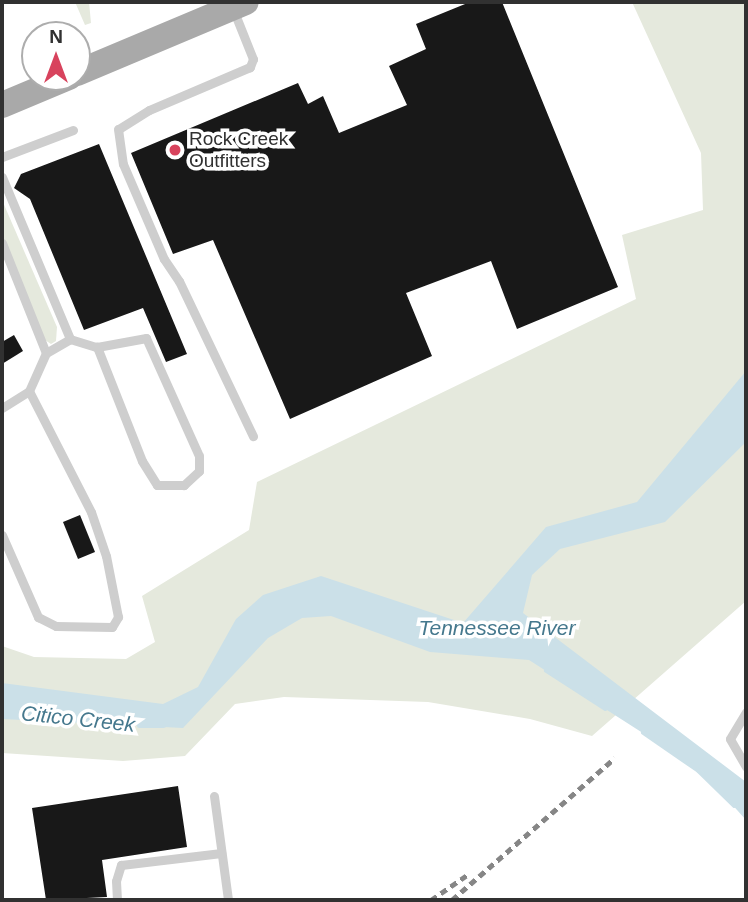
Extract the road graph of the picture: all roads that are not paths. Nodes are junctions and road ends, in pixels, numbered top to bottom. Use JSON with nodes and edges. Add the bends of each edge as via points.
{"nodes":[{"id":1,"x":239,"y":5,"type":"edge"},
{"id":2,"x":91,"y":68,"type":"edge"},
{"id":3,"x":36,"y":91,"type":"edge"},
{"id":4,"x":2,"y":105,"type":"edge"},
{"id":5,"x":73,"y":130,"type":"dead end"},
{"id":6,"x":2,"y":157,"type":"edge"},
{"id":7,"x":2,"y":177,"type":"edge"},
{"id":8,"x":2,"y":243,"type":"edge"},
{"id":9,"x":70,"y":339,"type":"junction"},
{"id":10,"x":97,"y":347,"type":"junction"},
{"id":11,"x":46,"y":353,"type":"junction"},
{"id":12,"x":29,"y":391,"type":"junction"},
{"id":13,"x":2,"y":408,"type":"edge"},
{"id":14,"x":253,"y":436,"type":"dead end"},
{"id":15,"x":2,"y":534,"type":"edge"},
{"id":16,"x":746,"y":712,"type":"edge"},
{"id":17,"x":746,"y":767,"type":"edge"},
{"id":18,"x":214,"y":796,"type":"dead end"},
{"id":19,"x":221,"y":853,"type":"junction"},
{"id":20,"x":117,"y":900,"type":"edge"},
{"id":21,"x":228,"y":900,"type":"edge"}],
"edges":[{"from":1,"to":2,"type":"main road"},
{"from":1,"to":14,"type":"lane","via":[[253,59],[250,67],[149,110],[118,129],[123,164],[164,259]]},
{"from":3,"to":4,"type":"main road"},
{"from":5,"to":6,"type":"lane"},
{"from":7,"to":9,"type":"lane"},
{"from":8,"to":11,"type":"lane"},
{"from":9,"to":10,"type":"lane"},
{"from":9,"to":11,"type":"lane"},
{"from":10,"to":10,"type":"lane","via":[[146,338],[199,456],[199,471],[184,485],[157,485],[142,461]]},
{"from":11,"to":12,"type":"lane"},
{"from":12,"to":13,"type":"lane"},
{"from":12,"to":15,"type":"lane","via":[[103,545],[118,617],[113,627],[56,626],[38,617]]},
{"from":16,"to":17,"type":"lane","via":[[730,738]]},
{"from":18,"to":19,"type":"lane"},
{"from":19,"to":20,"type":"lane","via":[[121,865]]},
{"from":19,"to":21,"type":"lane"}]}
